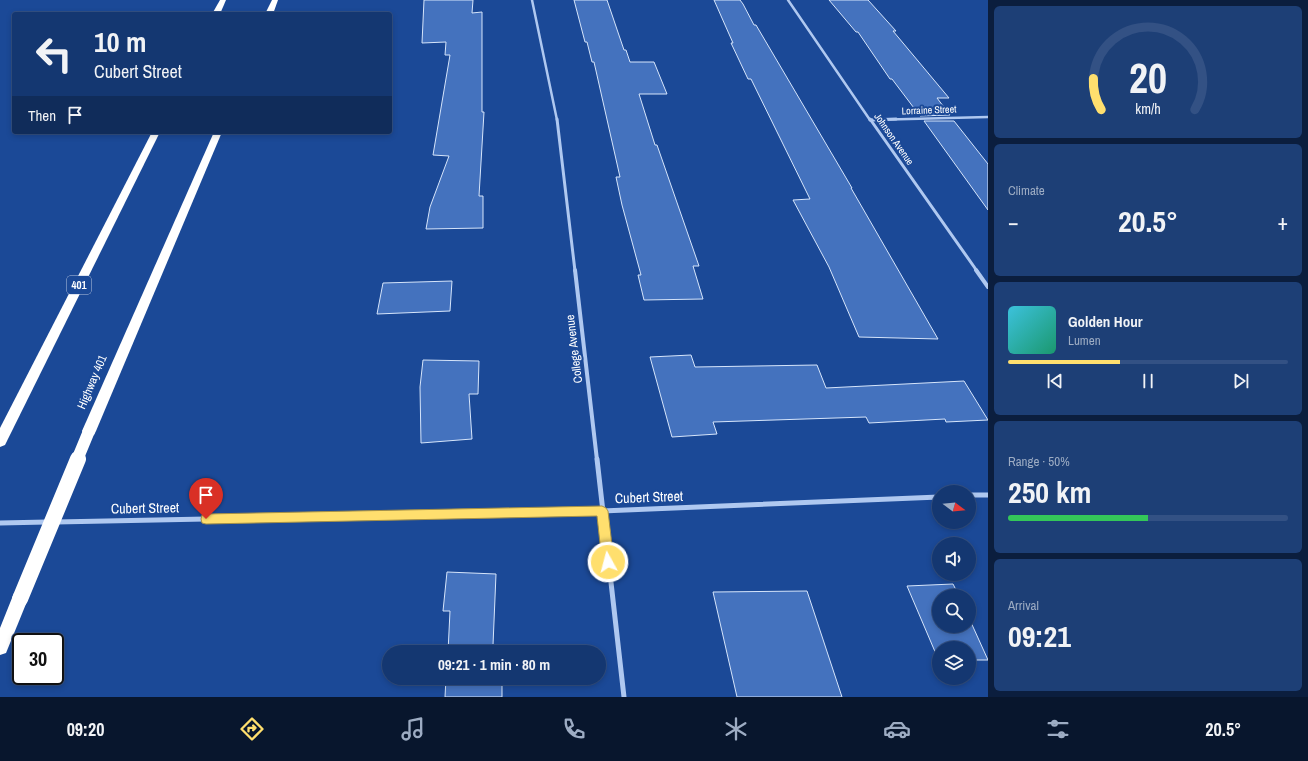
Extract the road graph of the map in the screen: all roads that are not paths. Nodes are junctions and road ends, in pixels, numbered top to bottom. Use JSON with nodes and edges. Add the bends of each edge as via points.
{"nodes":[{"id":1,"x":223,"y":0,"type":"edge"},
{"id":2,"x":275,"y":0,"type":"edge"},
{"id":3,"x":532,"y":0,"type":"edge"},
{"id":4,"x":788,"y":0,"type":"edge"},
{"id":5,"x":217,"y":12,"type":"edge"},
{"id":6,"x":270,"y":12,"type":"edge"},
{"id":7,"x":988,"y":116,"type":"edge"},
{"id":8,"x":870,"y":120,"type":"junction"},
{"id":9,"x":155,"y":134,"type":"edge"},
{"id":10,"x":217,"y":134,"type":"edge"},
{"id":11,"x":988,"y":287,"type":"edge"},
{"id":12,"x":1,"y":439,"type":"edge"},
{"id":13,"x":988,"y":494,"type":"edge"},
{"id":14,"x":976,"y":495,"type":"edge"},
{"id":15,"x":932,"y":497,"type":"edge"},
{"id":16,"x":602,"y":511,"type":"junction"},
{"id":17,"x":0,"y":523,"type":"edge"},
{"id":18,"x":0,"y":647,"type":"edge"},
{"id":19,"x":624,"y":697,"type":"edge"}],
"edges":[{"from":1,"to":5,"type":"highway"},
{"from":2,"to":6,"type":"highway"},
{"from":3,"to":16,"type":"street","name":"College Avenue","via":[[557,117]]},
{"from":4,"to":8,"type":"street","name":"Johnson Avenue"},
{"from":7,"to":8,"type":"street","name":"Lorraine Street"},
{"from":8,"to":11,"type":"street","name":"Johnson Avenue"},
{"from":9,"to":12,"type":"highway","number":"401"},
{"from":10,"to":18,"type":"highway","name":"Highway 401","bridge":true,"via":[[89,431]]},
{"from":13,"to":14,"type":"street"},
{"from":15,"to":16,"type":"street","name":"Cubert Street"},
{"from":16,"to":17,"type":"street","name":"Cubert Street"},
{"from":16,"to":19,"type":"street","name":"College Avenue"}]}
